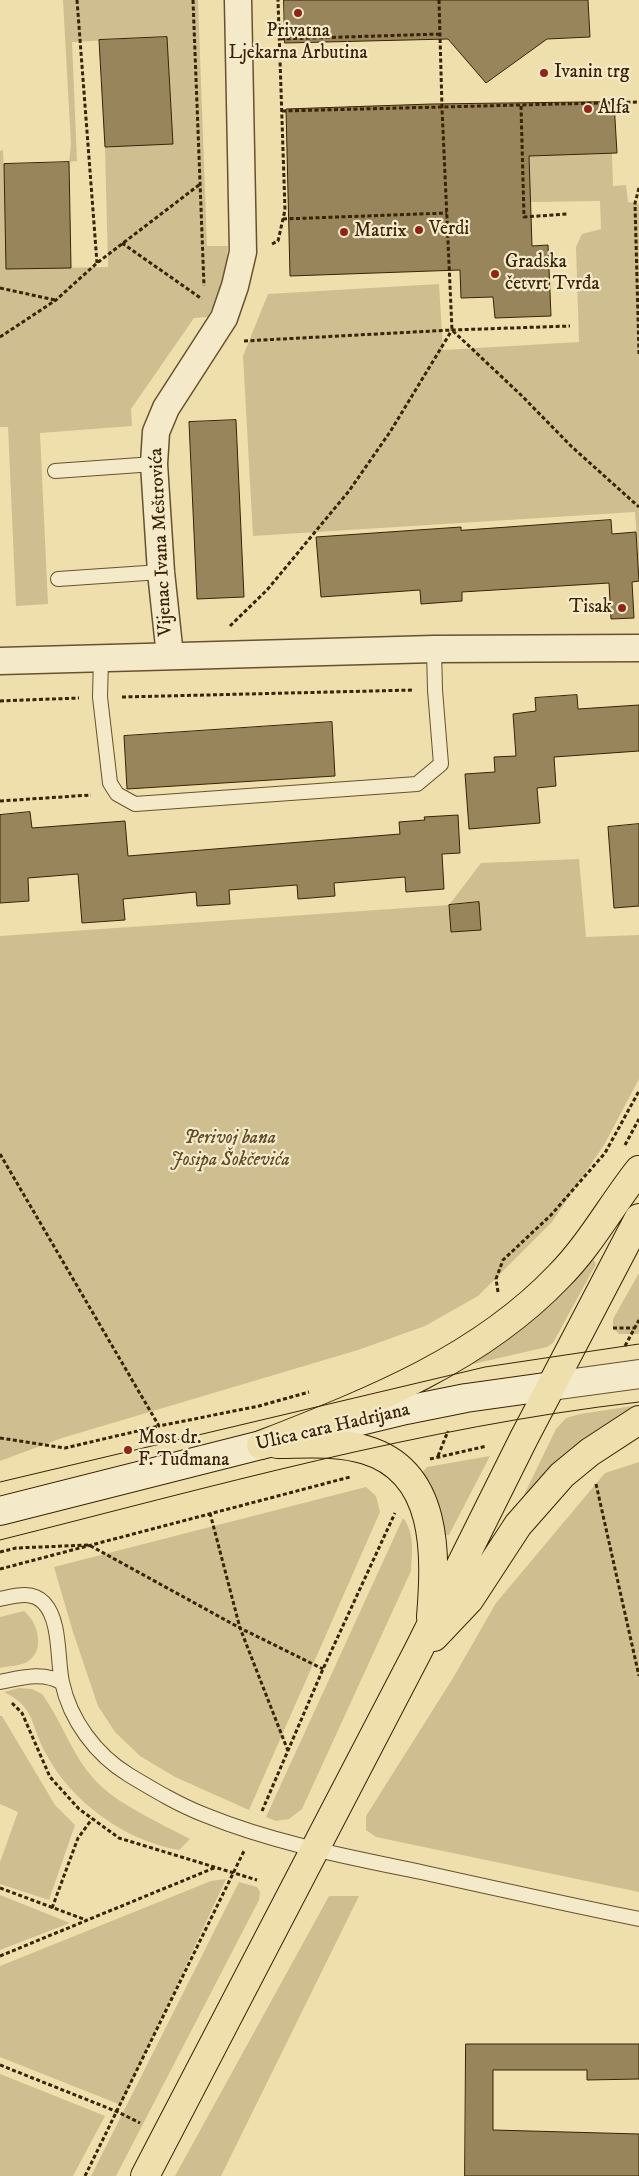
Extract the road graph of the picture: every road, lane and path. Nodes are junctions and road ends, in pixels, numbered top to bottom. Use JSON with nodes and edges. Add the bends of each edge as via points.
{"nodes":[{"id":1,"x":77,"y":0,"type":"edge"},
{"id":2,"x":192,"y":0,"type":"edge"},
{"id":3,"x":238,"y":0,"type":"edge"},
{"id":4,"x":439,"y":0,"type":"edge"},
{"id":5,"x":440,"y":34,"type":"junction"},
{"id":6,"x":280,"y":38,"type":"dead end"},
{"id":7,"x":639,"y":102,"type":"edge"},
{"id":8,"x":521,"y":106,"type":"junction"},
{"id":9,"x":442,"y":108,"type":"junction"},
{"id":10,"x":282,"y":111,"type":"dead end"},
{"id":11,"x":199,"y":185,"type":"junction"},
{"id":12,"x":639,"y":188,"type":"edge"},
{"id":13,"x":446,"y":213,"type":"junction"},
{"id":14,"x":567,"y":214,"type":"dead end"},
{"id":15,"x":283,"y":219,"type":"dead end"},
{"id":16,"x":122,"y":243,"type":"junction"},
{"id":17,"x":97,"y":262,"type":"junction"},
{"id":18,"x":0,"y":288,"type":"edge"},
{"id":19,"x":56,"y":300,"type":"junction"},
{"id":20,"x":570,"y":326,"type":"dead end"},
{"id":21,"x":452,"y":330,"type":"junction"},
{"id":22,"x":0,"y":337,"type":"edge"},
{"id":23,"x":238,"y":341,"type":"dead end"},
{"id":24,"x":639,"y":354,"type":"edge"},
{"id":25,"x":154,"y":464,"type":"junction"},
{"id":26,"x":54,"y":471,"type":"dead end"},
{"id":27,"x":639,"y":507,"type":"edge"},
{"id":28,"x":161,"y":572,"type":"junction"},
{"id":29,"x":58,"y":579,"type":"dead end"},
{"id":30,"x":226,"y":630,"type":"dead end"},
{"id":31,"x":639,"y":648,"type":"edge"},
{"id":32,"x":434,"y":649,"type":"junction"},
{"id":33,"x":170,"y":656,"type":"junction"},
{"id":34,"x":101,"y":658,"type":"junction"},
{"id":35,"x":0,"y":661,"type":"edge"},
{"id":36,"x":435,"y":690,"type":"junction"},
{"id":37,"x":100,"y":697,"type":"junction"},
{"id":38,"x":0,"y":701,"type":"edge"},
{"id":39,"x":117,"y":794,"type":"junction"},
{"id":40,"x":0,"y":801,"type":"edge"},
{"id":41,"x":639,"y":1091,"type":"edge"},
{"id":42,"x":639,"y":1119,"type":"edge"},
{"id":43,"x":0,"y":1154,"type":"edge"},
{"id":44,"x":629,"y":1161,"type":"edge"},
{"id":45,"x":639,"y":1218,"type":"edge"},
{"id":46,"x":504,"y":1288,"type":"dead end"},
{"id":47,"x":639,"y":1374,"type":"edge"},
{"id":48,"x":552,"y":1386,"type":"junction"},
{"id":49,"x":314,"y":1390,"type":"dead end"},
{"id":50,"x":639,"y":1420,"type":"edge"},
{"id":51,"x":159,"y":1426,"type":"junction"},
{"id":52,"x":0,"y":1438,"type":"edge"},
{"id":53,"x":261,"y":1445,"type":"junction"},
{"id":54,"x":596,"y":1483,"type":"dead end"},
{"id":55,"x":0,"y":1511,"type":"edge"},
{"id":56,"x":210,"y":1513,"type":"dead end"},
{"id":57,"x":89,"y":1545,"type":"junction"},
{"id":58,"x":0,"y":1552,"type":"edge"},
{"id":59,"x":0,"y":1569,"type":"edge"},
{"id":60,"x":0,"y":1599,"type":"edge"},
{"id":61,"x":240,"y":1628,"type":"junction"},
{"id":62,"x":424,"y":1640,"type":"junction"},
{"id":63,"x":323,"y":1669,"type":"dead end"},
{"id":64,"x":639,"y":1676,"type":"edge"},
{"id":65,"x":0,"y":1682,"type":"edge"},
{"id":66,"x":62,"y":1683,"type":"junction"},
{"id":67,"x":9,"y":1701,"type":"dead end"},
{"id":68,"x":288,"y":1751,"type":"dead end"},
{"id":69,"x":92,"y":1819,"type":"junction"},
{"id":70,"x":315,"y":1849,"type":"junction"},
{"id":71,"x":214,"y":1868,"type":"junction"},
{"id":72,"x":257,"y":1880,"type":"dead end"},
{"id":73,"x":0,"y":1888,"type":"edge"},
{"id":74,"x":52,"y":1908,"type":"junction"},
{"id":75,"x":639,"y":1919,"type":"edge"},
{"id":76,"x":86,"y":1921,"type":"junction"},
{"id":77,"x":0,"y":1956,"type":"edge"},
{"id":78,"x":0,"y":2065,"type":"edge"},
{"id":79,"x":147,"y":2126,"type":"dead end"},
{"id":80,"x":145,"y":2176,"type":"edge"}],
"edges":[{"from":1,"to":17,"type":"path"},
{"from":2,"to":11,"type":"path"},
{"from":3,"to":25,"type":"street","name":"Vijenac Ivana Meštrovića","via":[[243,252],[224,318],[166,408],[156,432]]},
{"from":4,"to":5,"type":"path"},
{"from":5,"to":6,"type":"path"},
{"from":5,"to":9,"type":"path"},
{"from":7,"to":8,"type":"path"},
{"from":8,"to":9,"type":"path"},
{"from":8,"to":14,"type":"path","via":[[524,217]]},
{"from":9,"to":10,"type":"path"},
{"from":9,"to":13,"type":"path"},
{"from":11,"to":16,"type":"path"},
{"from":11,"to":16,"type":"path","via":[[204,300]]},
{"from":12,"to":24,"type":"path","via":[[635,203]]},
{"from":13,"to":15,"type":"path"},
{"from":13,"to":21,"type":"path"},
{"from":16,"to":17,"type":"path"},
{"from":17,"to":19,"type":"path"},
{"from":18,"to":19,"type":"path"},
{"from":19,"to":22,"type":"path"},
{"from":20,"to":21,"type":"path"},
{"from":21,"to":23,"type":"path"},
{"from":21,"to":27,"type":"path"},
{"from":21,"to":30,"type":"path","via":[[390,432],[349,491],[267,590]]},
{"from":25,"to":26,"type":"lane"},
{"from":25,"to":28,"type":"street","name":"Vijenac Ivana Meštrovića"},
{"from":28,"to":29,"type":"lane"},
{"from":28,"to":33,"type":"street","name":"Vijenac Ivana Meštrovića"},
{"from":31,"to":32,"type":"street","name":"Vijenac Ivana Meštrovića"},
{"from":32,"to":33,"type":"street","name":"Vijenac Ivana Meštrovića"},
{"from":32,"to":36,"type":"lane"},
{"from":33,"to":34,"type":"street","name":"Vijenac Ivana Meštrovića"},
{"from":34,"to":35,"type":"street","name":"Vijenac Ivana Meštrovića"},
{"from":34,"to":37,"type":"lane"},
{"from":36,"to":37,"type":"path"},
{"from":36,"to":39,"type":"lane","via":[[441,764],[416,784],[135,804]]},
{"from":37,"to":38,"type":"path"},
{"from":37,"to":39,"type":"lane","via":[[110,783]]},
{"from":39,"to":40,"type":"path"},
{"from":41,"to":46,"type":"path","via":[[606,1153],[551,1215],[503,1260],[496,1278],[498,1293]]},
{"from":42,"to":44,"type":"path"},
{"from":43,"to":51,"type":"path"},
{"from":44,"to":53,"type":"main road","via":[[561,1274],[492,1335],[406,1384]]},
{"from":45,"to":48,"type":"main road"},
{"from":47,"to":48,"type":"main road","name":"Ulica cara Hadrijana"},
{"from":48,"to":53,"type":"main road","name":"Ulica cara Hadrijana","via":[[415,1408]]},
{"from":48,"to":62,"type":"main road"},
{"from":49,"to":51,"type":"path","via":[[259,1406]]},
{"from":50,"to":62,"type":"main road","via":[[562,1475],[518,1525],[470,1600],[454,1618]]},
{"from":51,"to":52,"type":"path","via":[[65,1448]]},
{"from":53,"to":55,"type":"main road","name":"Ulica cara Hadrijana"},
{"from":53,"to":62,"type":"main road","via":[[336,1445],[365,1450],[402,1470],[417,1490],[431,1527],[433,1594]]},
{"from":54,"to":64,"type":"path"},
{"from":56,"to":61,"type":"path"},
{"from":57,"to":58,"type":"path","via":[[35,1546]]},
{"from":57,"to":59,"type":"path"},
{"from":57,"to":61,"type":"path"},
{"from":60,"to":66,"type":"lane","via":[[33,1596],[45,1603],[58,1642]]},
{"from":61,"to":63,"type":"path"},
{"from":61,"to":68,"type":"path"},
{"from":62,"to":70,"type":"main road"},
{"from":65,"to":66,"type":"lane","via":[[44,1676]]},
{"from":66,"to":70,"type":"lane","via":[[86,1737],[103,1756],[127,1774],[205,1815]]},
{"from":67,"to":69,"type":"path","via":[[22,1713],[50,1777],[79,1810]]},
{"from":69,"to":71,"type":"path","via":[[119,1838]]},
{"from":69,"to":74,"type":"path","via":[[78,1838]]},
{"from":70,"to":75,"type":"lane"},
{"from":70,"to":80,"type":"main road"},
{"from":71,"to":72,"type":"path"},
{"from":71,"to":76,"type":"path"},
{"from":73,"to":74,"type":"path"},
{"from":74,"to":76,"type":"path"},
{"from":76,"to":77,"type":"path"},
{"from":78,"to":79,"type":"path"}]}
